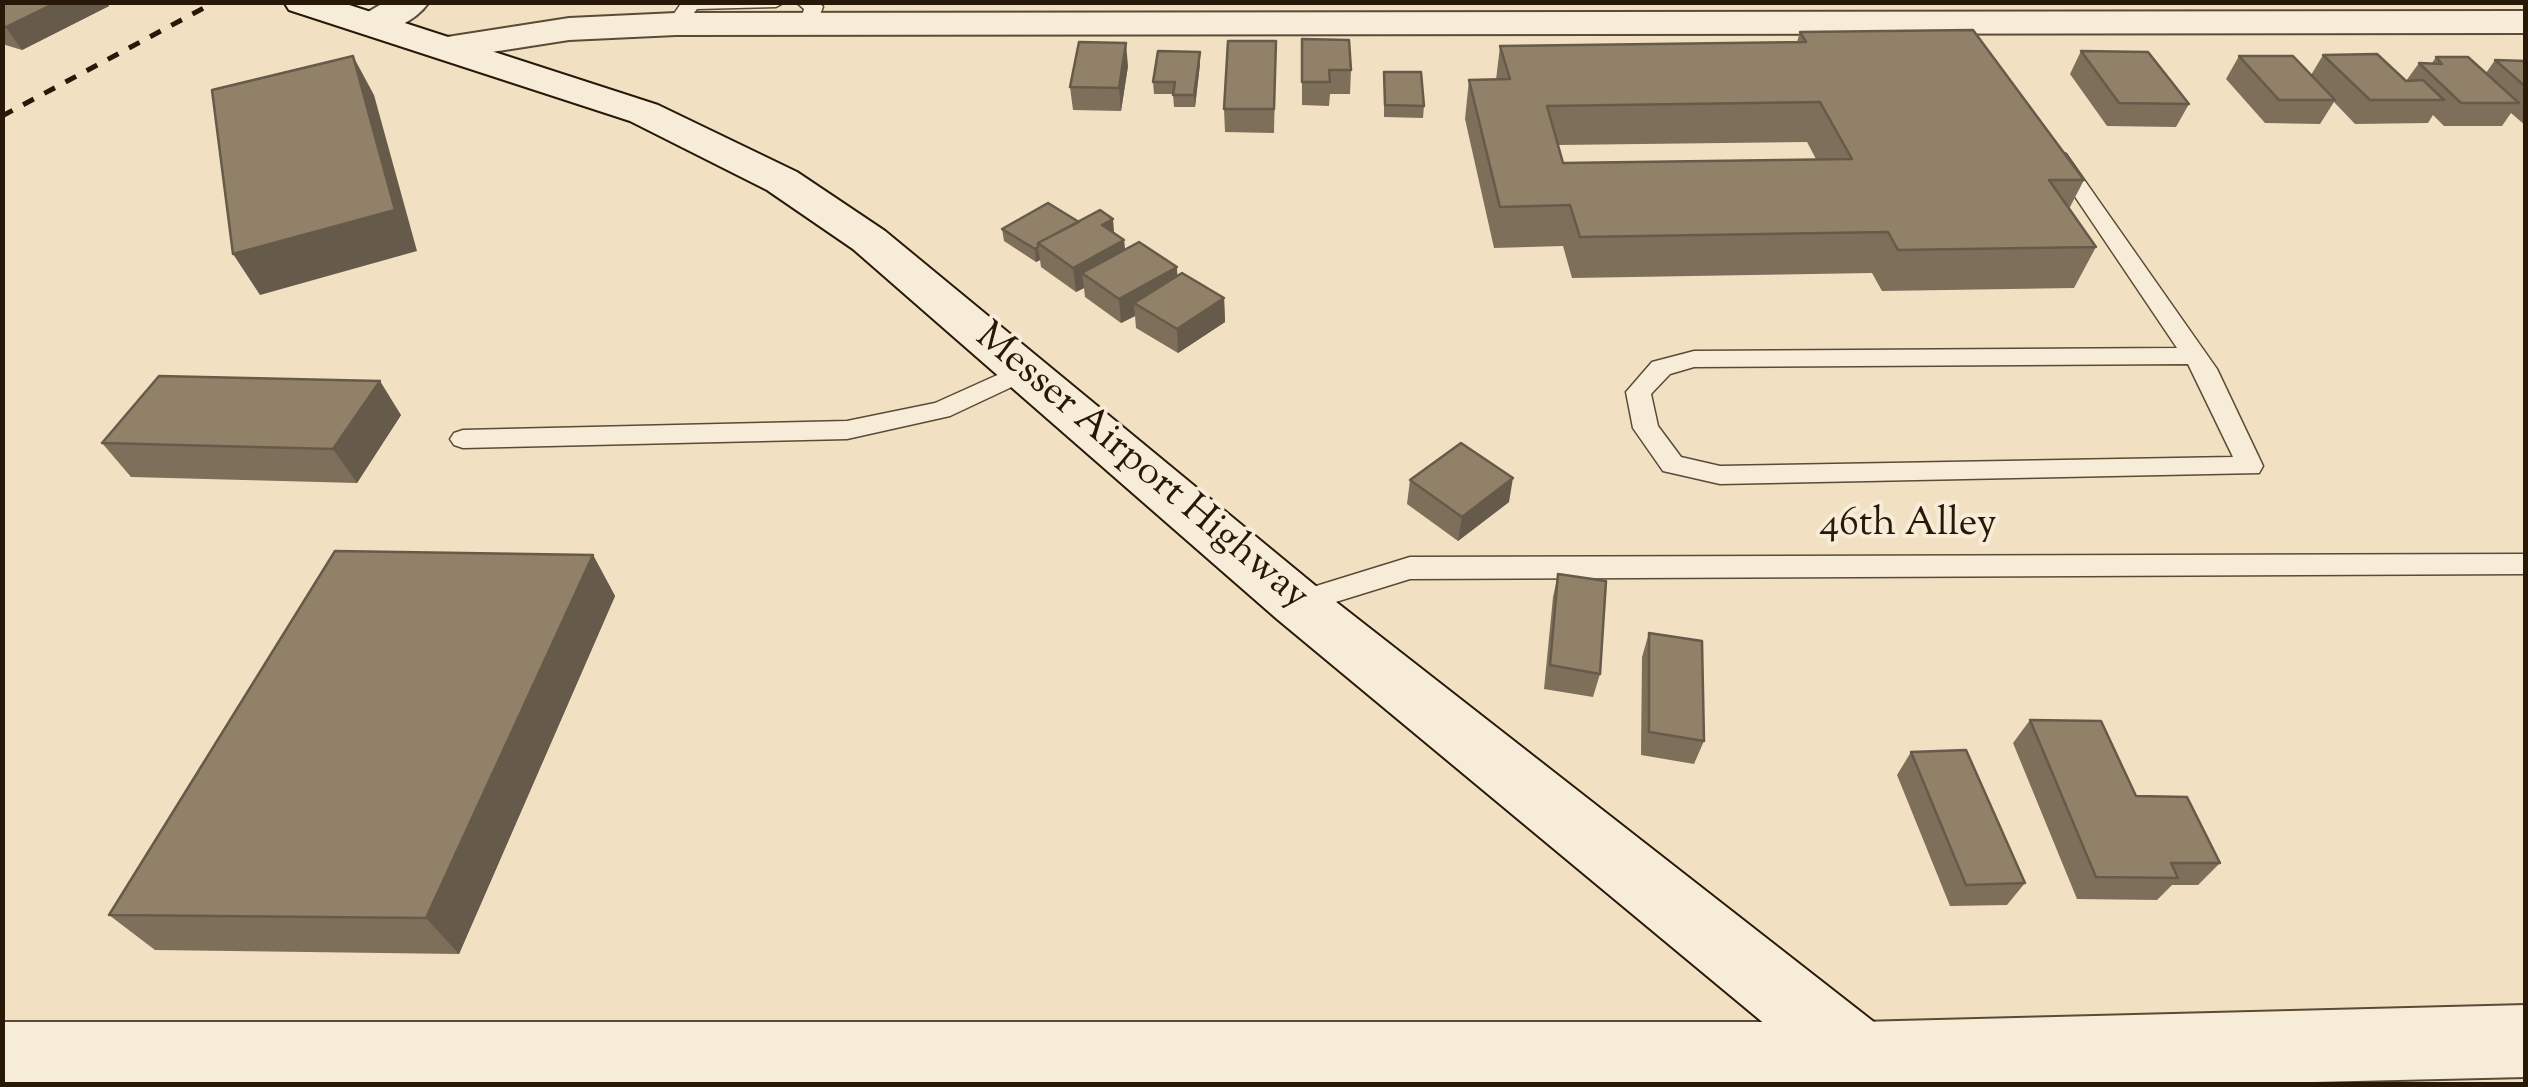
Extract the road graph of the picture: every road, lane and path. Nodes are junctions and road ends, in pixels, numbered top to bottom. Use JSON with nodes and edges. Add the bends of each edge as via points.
{"nodes":[{"id":1,"x":302,"y":2,"type":"edge"},
{"id":2,"x":412,"y":2,"type":"edge"},
{"id":3,"x":776,"y":2,"type":"edge"},
{"id":4,"x":807,"y":13,"type":"edge"},
{"id":5,"x":2499,"y":15,"type":"edge"},
{"id":6,"x":374,"y":24,"type":"junction"},
{"id":7,"x":676,"y":24,"type":"junction"},
{"id":8,"x":447,"y":48,"type":"junction"},
{"id":9,"x":2044,"y":135,"type":"edge"},
{"id":10,"x":2195,"y":356,"type":"junction"},
{"id":11,"x":1024,"y":372,"type":"junction"},
{"id":12,"x":463,"y":439,"type":"dead end"},
{"id":13,"x":2526,"y":564,"type":"edge"},
{"id":14,"x":1297,"y":604,"type":"junction"},
{"id":15,"x":2526,"y":1041,"type":"edge"},
{"id":16,"x":2,"y":1058,"type":"edge"},
{"id":17,"x":1876,"y":1071,"type":"edge"}],
"edges":[{"from":1,"to":6,"type":"street","name":"Messer Airport Highway"},
{"from":2,"to":6,"type":"street"},
{"from":3,"to":7,"type":"lane","via":[[696,4]]},
{"from":4,"to":5,"type":"street","via":[[1974,35]]},
{"from":4,"to":7,"type":"street"},
{"from":6,"to":8,"type":"street","name":"Messer Airport Highway"},
{"from":7,"to":8,"type":"street","via":[[569,29]]},
{"from":8,"to":11,"type":"street","name":"Messer Airport Highway","via":[[644,113],[782,180],[869,240]]},
{"from":9,"to":10,"type":"lane"},
{"from":10,"to":10,"type":"lane","via":[[2250,466],[1720,475],[1672,464],[1646,428],[1638,392],[1661,368],[1694,358]]},
{"from":11,"to":12,"type":"lane","via":[[941,410],[847,430]]},
{"from":11,"to":14,"type":"street","name":"Messer Airport Highway"},
{"from":13,"to":14,"type":"lane","name":"46th Alley","via":[[1410,568]]},
{"from":14,"to":17,"type":"street","name":"Messer Airport Highway"},
{"from":15,"to":17,"type":"street"},
{"from":16,"to":17,"type":"street"}]}
